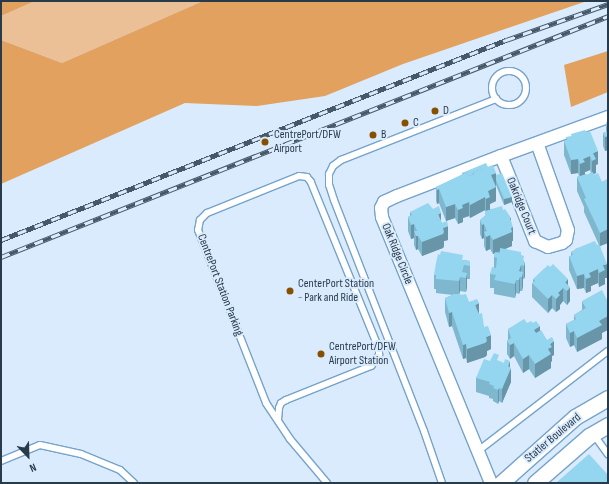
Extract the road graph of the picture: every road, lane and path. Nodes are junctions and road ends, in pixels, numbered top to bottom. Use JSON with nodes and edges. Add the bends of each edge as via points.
{"nodes":[{"id":1,"x":496,"y":99,"type":"junction"},
{"id":2,"x":608,"y":117,"type":"edge"},
{"id":3,"x":537,"y":143,"type":"junction"},
{"id":4,"x":501,"y":156,"type":"junction"},
{"id":5,"x":608,"y":351,"type":"edge"},
{"id":6,"x":608,"y":398,"type":"edge"},
{"id":7,"x":575,"y":417,"type":"junction"},
{"id":8,"x":278,"y":420,"type":"junction"},
{"id":9,"x":608,"y":425,"type":"edge"},
{"id":10,"x":591,"y":435,"type":"junction"},
{"id":11,"x":478,"y":451,"type":"junction"},
{"id":12,"x":608,"y":454,"type":"edge"},
{"id":13,"x":1,"y":461,"type":"edge"},
{"id":14,"x":134,"y":483,"type":"edge"},
{"id":15,"x":327,"y":483,"type":"edge"},
{"id":16,"x":442,"y":483,"type":"edge"},
{"id":17,"x":491,"y":483,"type":"edge"},
{"id":18,"x":501,"y":483,"type":"edge"},
{"id":19,"x":536,"y":483,"type":"edge"}],
"edges":[{"from":1,"to":1,"type":"lane","via":[[504,105],[520,102],[527,91],[522,76],[506,71],[496,77],[492,88]]},
{"from":1,"to":16,"type":"lane","via":[[340,160],[329,174],[329,185],[334,200]]},
{"from":2,"to":3,"type":"street","name":"Oak Ridge Circle"},
{"from":3,"to":4,"type":"street","name":"Oak Ridge Circle"},
{"from":3,"to":4,"type":"street","name":"Oakridge Court","via":[[568,230],[566,240],[562,243],[548,247],[535,240]]},
{"from":4,"to":11,"type":"street","name":"Oak Ridge Circle","via":[[384,202],[381,208],[382,217]]},
{"from":5,"to":11,"type":"lane"},
{"from":6,"to":7,"type":"street","name":"Statler Boulevard"},
{"from":7,"to":10,"type":"street"},
{"from":7,"to":18,"type":"street","name":"Statler Boulevard"},
{"from":8,"to":8,"type":"lane","name":"CentrePort Station Parking","via":[[281,403],[371,366],[379,355],[379,349],[311,182],[307,177],[300,176],[207,213],[202,216],[198,225],[266,403]]},
{"from":8,"to":15,"type":"lane","name":"CentrePort Station Parking"},
{"from":9,"to":10,"type":"street","name":"Statler Boulevard"},
{"from":10,"to":12,"type":"lane"},
{"from":10,"to":19,"type":"street","name":"Statler Boulevard"},
{"from":11,"to":17,"type":"street","name":"Oak Ridge Circle"},
{"from":13,"to":14,"type":"lane","via":[[40,445],[81,454],[120,470]]}]}
